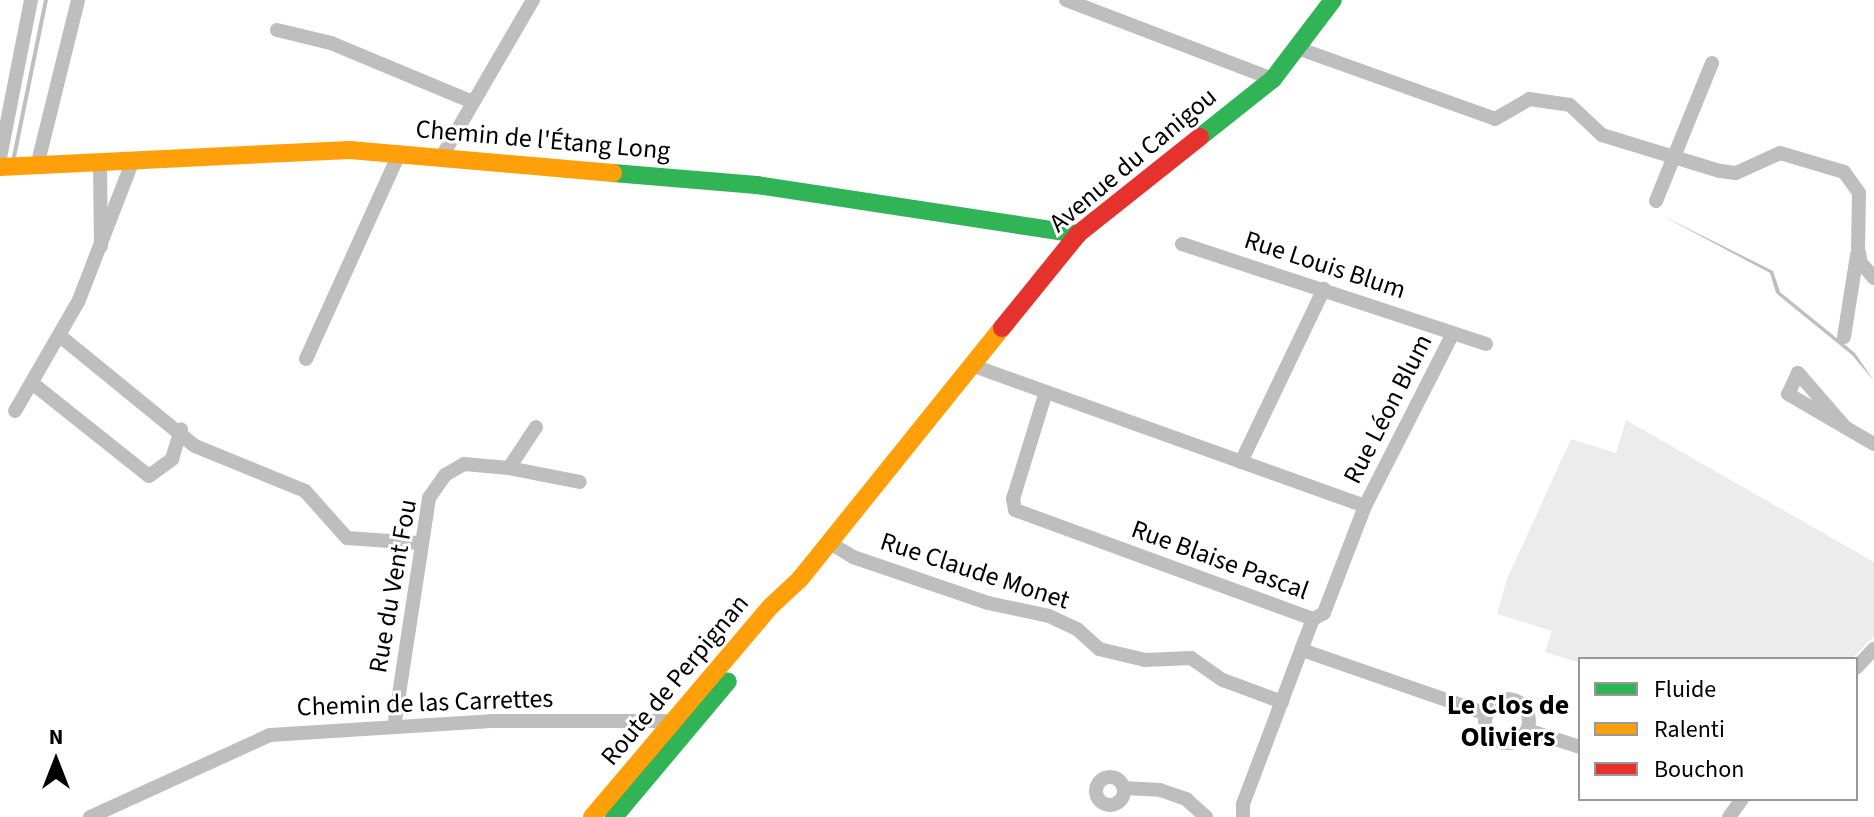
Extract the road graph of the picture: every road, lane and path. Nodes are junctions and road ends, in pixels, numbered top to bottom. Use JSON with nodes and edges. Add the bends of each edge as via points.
{"nodes":[{"id":1,"x":31,"y":0,"type":"edge"},
{"id":2,"x":78,"y":0,"type":"edge"},
{"id":3,"x":533,"y":0,"type":"edge"},
{"id":4,"x":1066,"y":0,"type":"edge"},
{"id":5,"x":1333,"y":0,"type":"edge"},
{"id":6,"x":277,"y":30,"type":"dead end"},
{"id":7,"x":1300,"y":49,"type":"junction"},
{"id":8,"x":1712,"y":63,"type":"dead end"},
{"id":9,"x":1273,"y":79,"type":"junction"},
{"id":10,"x":473,"y":102,"type":"junction"},
{"id":11,"x":399,"y":154,"type":"junction"},
{"id":12,"x":0,"y":158,"type":"edge"},
{"id":13,"x":441,"y":158,"type":"junction"},
{"id":14,"x":1675,"y":158,"type":"junction"},
{"id":15,"x":132,"y":163,"type":"junction"},
{"id":16,"x":100,"y":165,"type":"junction"},
{"id":17,"x":37,"y":166,"type":"junction"},
{"id":18,"x":0,"y":167,"type":"edge"},
{"id":19,"x":1656,"y":201,"type":"dead end"},
{"id":20,"x":1078,"y":234,"type":"junction"},
{"id":21,"x":1182,"y":244,"type":"dead end"},
{"id":22,"x":101,"y":246,"type":"junction"},
{"id":23,"x":1858,"y":248,"type":"junction"},
{"id":24,"x":1874,"y":278,"type":"edge"},
{"id":25,"x":1324,"y":289,"type":"junction"},
{"id":26,"x":1453,"y":333,"type":"junction"},
{"id":27,"x":60,"y":336,"type":"junction"},
{"id":28,"x":1844,"y":337,"type":"dead end"},
{"id":29,"x":1486,"y":344,"type":"dead end"},
{"id":30,"x":306,"y":359,"type":"dead end"},
{"id":31,"x":971,"y":365,"type":"junction"},
{"id":32,"x":32,"y":383,"type":"junction"},
{"id":33,"x":1046,"y":392,"type":"junction"},
{"id":34,"x":15,"y":411,"type":"dead end"},
{"id":35,"x":536,"y":427,"type":"dead end"},
{"id":36,"x":1845,"y":427,"type":"dead end"},
{"id":37,"x":181,"y":429,"type":"junction"},
{"id":38,"x":1874,"y":444,"type":"edge"},
{"id":39,"x":1241,"y":462,"type":"junction"},
{"id":40,"x":509,"y":468,"type":"junction"},
{"id":41,"x":580,"y":482,"type":"dead end"},
{"id":42,"x":1365,"y":506,"type":"junction"},
{"id":43,"x":419,"y":543,"type":"junction"},
{"id":44,"x":830,"y":543,"type":"junction"},
{"id":45,"x":1313,"y":619,"type":"junction"},
{"id":46,"x":1874,"y":649,"type":"edge"},
{"id":47,"x":1302,"y":650,"type":"junction"},
{"id":48,"x":1858,"y":666,"type":"edge"},
{"id":49,"x":1282,"y":702,"type":"junction"},
{"id":50,"x":1487,"y":714,"type":"junction"},
{"id":51,"x":683,"y":724,"type":"junction"},
{"id":52,"x":394,"y":727,"type":"junction"},
{"id":53,"x":1527,"y":730,"type":"junction"},
{"id":54,"x":1578,"y":746,"type":"edge"},
{"id":55,"x":1124,"y":788,"type":"junction"},
{"id":56,"x":1102,"y":810,"type":"edge"},
{"id":57,"x":1245,"y":816,"type":"edge"},
{"id":58,"x":90,"y":817,"type":"edge"},
{"id":59,"x":592,"y":817,"type":"edge"},
{"id":60,"x":614,"y":817,"type":"edge"},
{"id":61,"x":1206,"y":817,"type":"edge"}],
"edges":[{"from":1,"to":12,"type":"street"},
{"from":2,"to":17,"type":"street"},
{"from":3,"to":10,"type":"street"},
{"from":4,"to":9,"type":"street"},
{"from":5,"to":7,"type":"main road","name":"Avenue du Canigou"},
{"from":6,"to":10,"type":"street","via":[[331,43]]},
{"from":7,"to":9,"type":"main road","name":"Avenue du Canigou"},
{"from":7,"to":14,"type":"street","via":[[1495,119],[1529,99],[1570,105],[1602,135]]},
{"from":8,"to":14,"type":"street"},
{"from":9,"to":20,"type":"main road","name":"Avenue du Canigou"},
{"from":10,"to":13,"type":"street"},
{"from":11,"to":13,"type":"main road","name":"Chemin de l'Étang Long"},
{"from":11,"to":15,"type":"main road","name":"Chemin de l'Étang Long","via":[[350,150]]},
{"from":11,"to":30,"type":"street"},
{"from":13,"to":20,"type":"main road","name":"Chemin de l'Étang Long","via":[[757,185]]},
{"from":14,"to":19,"type":"street"},
{"from":14,"to":23,"type":"street","via":[[1736,173],[1780,153],[1844,172],[1859,193]]},
{"from":15,"to":16,"type":"main road","name":"Chemin de l'Étang Long"},
{"from":15,"to":22,"type":"street"},
{"from":16,"to":17,"type":"main road","name":"Chemin de l'Étang Long"},
{"from":16,"to":22,"type":"street"},
{"from":17,"to":18,"type":"main road","name":"Chemin de l'Étang Long"},
{"from":20,"to":31,"type":"main road","name":"Avenue du Canigou"},
{"from":21,"to":25,"type":"street","name":"Rue Louis Blum"},
{"from":22,"to":27,"type":"street"},
{"from":23,"to":24,"type":"street","via":[[1861,263]]},
{"from":23,"to":28,"type":"street"},
{"from":25,"to":26,"type":"street","name":"Rue Louis Blum"},
{"from":25,"to":39,"type":"street"},
{"from":26,"to":29,"type":"street","name":"Rue Louis Blum"},
{"from":26,"to":42,"type":"street","name":"Rue Léon Blum"},
{"from":27,"to":32,"type":"street"},
{"from":27,"to":37,"type":"street"},
{"from":31,"to":33,"type":"street"},
{"from":31,"to":44,"type":"main road","name":"Route de Perpignan"},
{"from":32,"to":34,"type":"street"},
{"from":32,"to":37,"type":"street","via":[[149,476],[172,459]]},
{"from":33,"to":39,"type":"street"},
{"from":33,"to":45,"type":"street","name":"Rue Blaise Pascal","via":[[1013,499],[1015,510]]},
{"from":35,"to":40,"type":"street"},
{"from":36,"to":38,"type":"street"},
{"from":37,"to":43,"type":"street","via":[[212,457],[262,471],[305,491],[347,538]]},
{"from":39,"to":42,"type":"street"},
{"from":40,"to":41,"type":"street","name":"Rue du Vent Fou"},
{"from":40,"to":43,"type":"street","name":"Rue du Vent Fou","via":[[464,464],[445,475],[429,498]]},
{"from":42,"to":45,"type":"street","name":"Rue Blaise Pascal","via":[[1324,613]]},
{"from":43,"to":52,"type":"street","name":"Rue du Vent Fou"},
{"from":44,"to":49,"type":"street","name":"Rue Claude Monet","via":[[853,557],[988,603],[1049,616],[1113,653],[1145,660],[1191,658],[1223,680]]},
{"from":44,"to":51,"type":"main road","name":"Route de Perpignan"},
{"from":45,"to":47,"type":"street"},
{"from":46,"to":48,"type":"street"},
{"from":47,"to":49,"type":"street"},
{"from":47,"to":50,"type":"street"},
{"from":49,"to":57,"type":"street","via":[[1243,804]]},
{"from":50,"to":53,"type":"street","via":[[1487,729],[1496,740],[1511,743]]},
{"from":50,"to":53,"type":"street","via":[[1495,703],[1515,701],[1526,709]]},
{"from":51,"to":52,"type":"street","name":"Chemin de las Carrettes"},
{"from":51,"to":59,"type":"main road","name":"Route de Perpignan"},
{"from":51,"to":60,"type":"main road","name":"Route de Perpignan"},
{"from":52,"to":58,"type":"street","name":"Chemin de las Carrettes","via":[[270,735]]},
{"from":53,"to":54,"type":"street"},
{"from":55,"to":56,"type":"street","via":[[1117,803]]},
{"from":55,"to":56,"type":"street","via":[[1115,778],[1101,780],[1096,793]]},
{"from":55,"to":61,"type":"street","via":[[1173,795]]}]}
